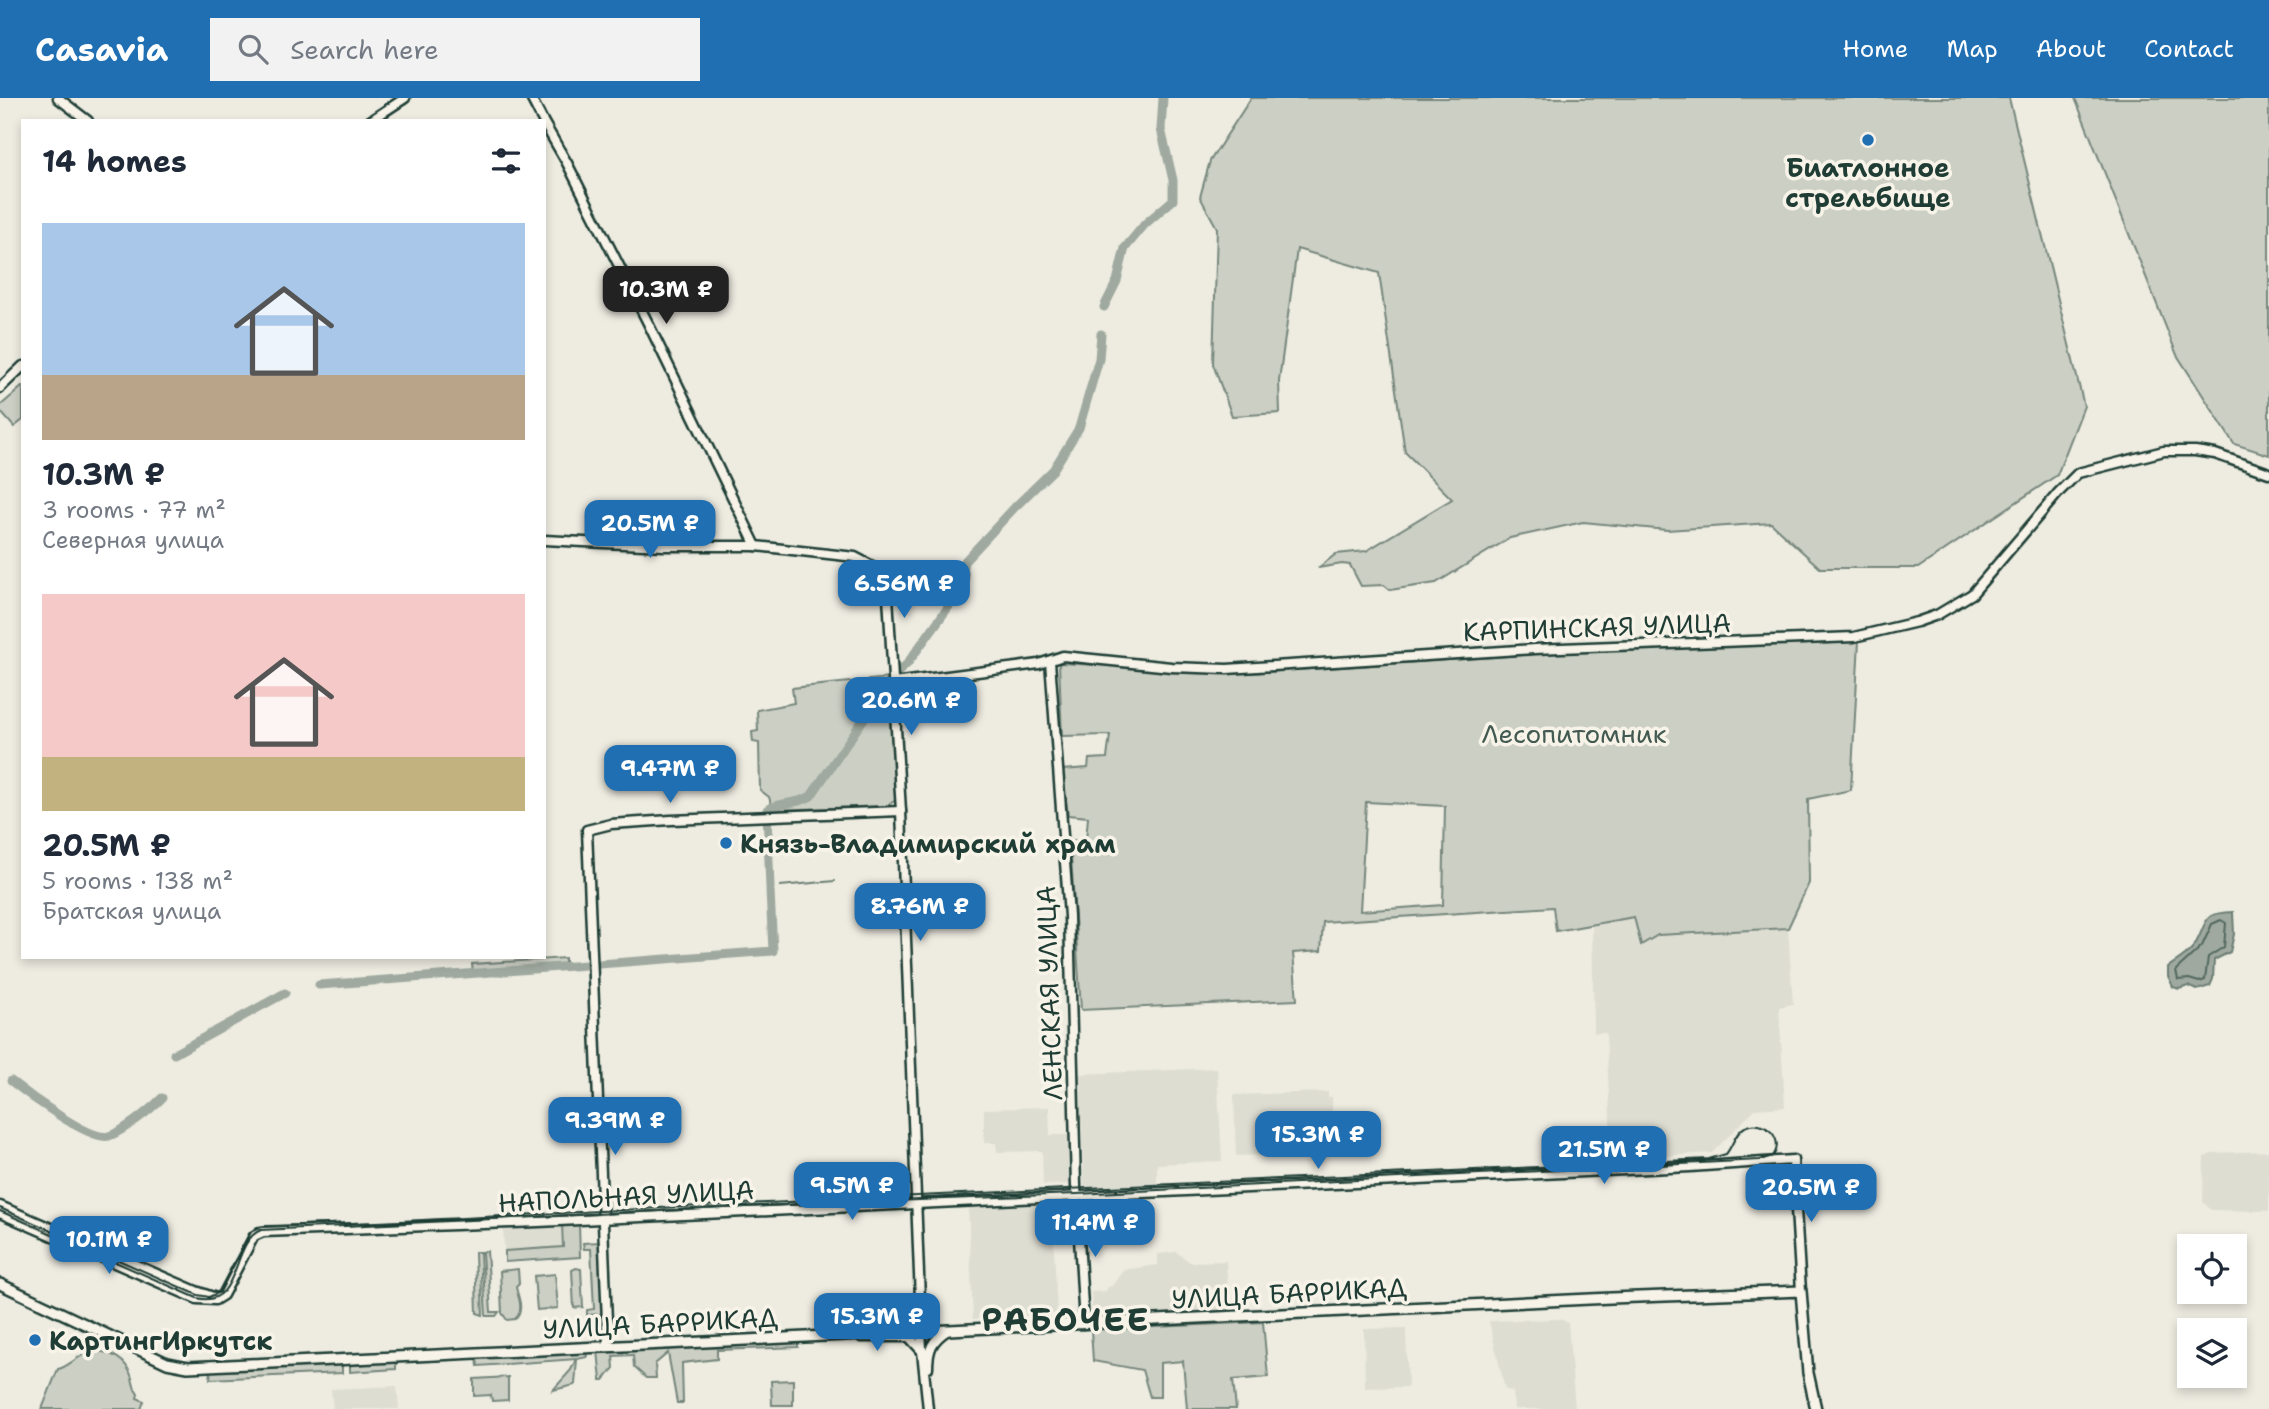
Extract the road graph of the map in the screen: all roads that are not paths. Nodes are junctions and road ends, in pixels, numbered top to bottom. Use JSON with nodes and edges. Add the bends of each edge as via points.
{"nodes":[{"id":1,"x":58,"y":98,"type":"edge"},
{"id":2,"x":405,"y":98,"type":"edge"},
{"id":3,"x":531,"y":98,"type":"edge"},
{"id":4,"x":85,"y":119,"type":"edge"},
{"id":5,"x":373,"y":119,"type":"edge"},
{"id":6,"x":542,"y":119,"type":"edge"},
{"id":7,"x":546,"y":126,"type":"edge"},
{"id":8,"x":21,"y":368,"type":"edge"},
{"id":9,"x":0,"y":387,"type":"edge"},
{"id":10,"x":2269,"y":473,"type":"edge"},
{"id":11,"x":546,"y":540,"type":"edge"},
{"id":12,"x":756,"y":546,"type":"junction"},
{"id":13,"x":1050,"y":661,"type":"junction"},
{"id":14,"x":893,"y":683,"type":"junction"},
{"id":15,"x":901,"y":811,"type":"junction"},
{"id":16,"x":1077,"y":1196,"type":"junction"},
{"id":17,"x":916,"y":1204,"type":"junction"},
{"id":18,"x":0,"y":1206,"type":"edge"},
{"id":19,"x":0,"y":1213,"type":"edge"},
{"id":20,"x":602,"y":1218,"type":"junction"},
{"id":21,"x":0,"y":1284,"type":"edge"},
{"id":22,"x":1801,"y":1291,"type":"junction"},
{"id":23,"x":219,"y":1298,"type":"junction"},
{"id":24,"x":1084,"y":1324,"type":"junction"},
{"id":25,"x":948,"y":1330,"type":"junction"},
{"id":26,"x":922,"y":1331,"type":"junction"},
{"id":27,"x":844,"y":1335,"type":"junction"},
{"id":28,"x":608,"y":1346,"type":"junction"},
{"id":29,"x":922,"y":1351,"type":"junction"},
{"id":30,"x":928,"y":1409,"type":"edge"},
{"id":31,"x":1816,"y":1409,"type":"edge"}],
"edges":[{"from":1,"to":4,"type":"street"},
{"from":2,"to":5,"type":"street"},
{"from":3,"to":6,"type":"street"},
{"from":7,"to":12,"type":"street"},
{"from":8,"to":9,"type":"street"},
{"from":10,"to":13,"type":"street","name":"КАРПИНСКАЯ УЛИЦА","via":[[2195,451],[2164,452],[2078,473],[1972,594],[1927,618],[1854,637],[1534,649],[1227,669],[1063,656]]},
{"from":11,"to":12,"type":"street"},
{"from":12,"to":14,"type":"street","via":[[855,557],[878,569],[885,579]]},
{"from":13,"to":14,"type":"street","name":"КАРПИНСКАЯ УЛИЦА"},
{"from":13,"to":16,"type":"street","name":"ЛЕНСКАЯ УЛИЦА","via":[[1069,916]]},
{"from":14,"to":15,"type":"street"},
{"from":15,"to":17,"type":"street"},
{"from":15,"to":20,"type":"street","via":[[611,824],[587,830]]},
{"from":16,"to":17,"type":"street","name":"НАПОЛЬНАЯ УЛИЦА"},
{"from":16,"to":22,"type":"street","name":"НАПОЛЬНАЯ УЛИЦА","via":[[1793,1160]]},
{"from":16,"to":24,"type":"street","name":"ЛЕНСКАЯ УЛИЦА"},
{"from":17,"to":20,"type":"street","name":"НАПОЛЬНАЯ УЛИЦА"},
{"from":17,"to":26,"type":"street"},
{"from":18,"to":23,"type":"street"},
{"from":19,"to":23,"type":"street","via":[[197,1299]]},
{"from":20,"to":23,"type":"street","name":"НАПОЛЬНАЯ УЛИЦА","via":[[257,1234]]},
{"from":20,"to":28,"type":"street"},
{"from":21,"to":28,"type":"main road","name":"УЛИЦА БАРРИКАД","via":[[177,1366]]},
{"from":22,"to":24,"type":"main road","name":"УЛИЦА БАРРИКАД"},
{"from":22,"to":31,"type":"main road"},
{"from":24,"to":25,"type":"main road","name":"УЛИЦА БАРРИКАД"},
{"from":25,"to":26,"type":"main road","name":"УЛИЦА БАРРИКАД"},
{"from":25,"to":30,"type":"street","via":[[928,1351]]},
{"from":26,"to":27,"type":"main road","name":"УЛИЦА БАРРИКАД"},
{"from":26,"to":29,"type":"street"},
{"from":27,"to":28,"type":"main road","name":"УЛИЦА БАРРИКАД"},
{"from":27,"to":29,"type":"street","via":[[909,1337]]},
{"from":29,"to":30,"type":"street"}]}
